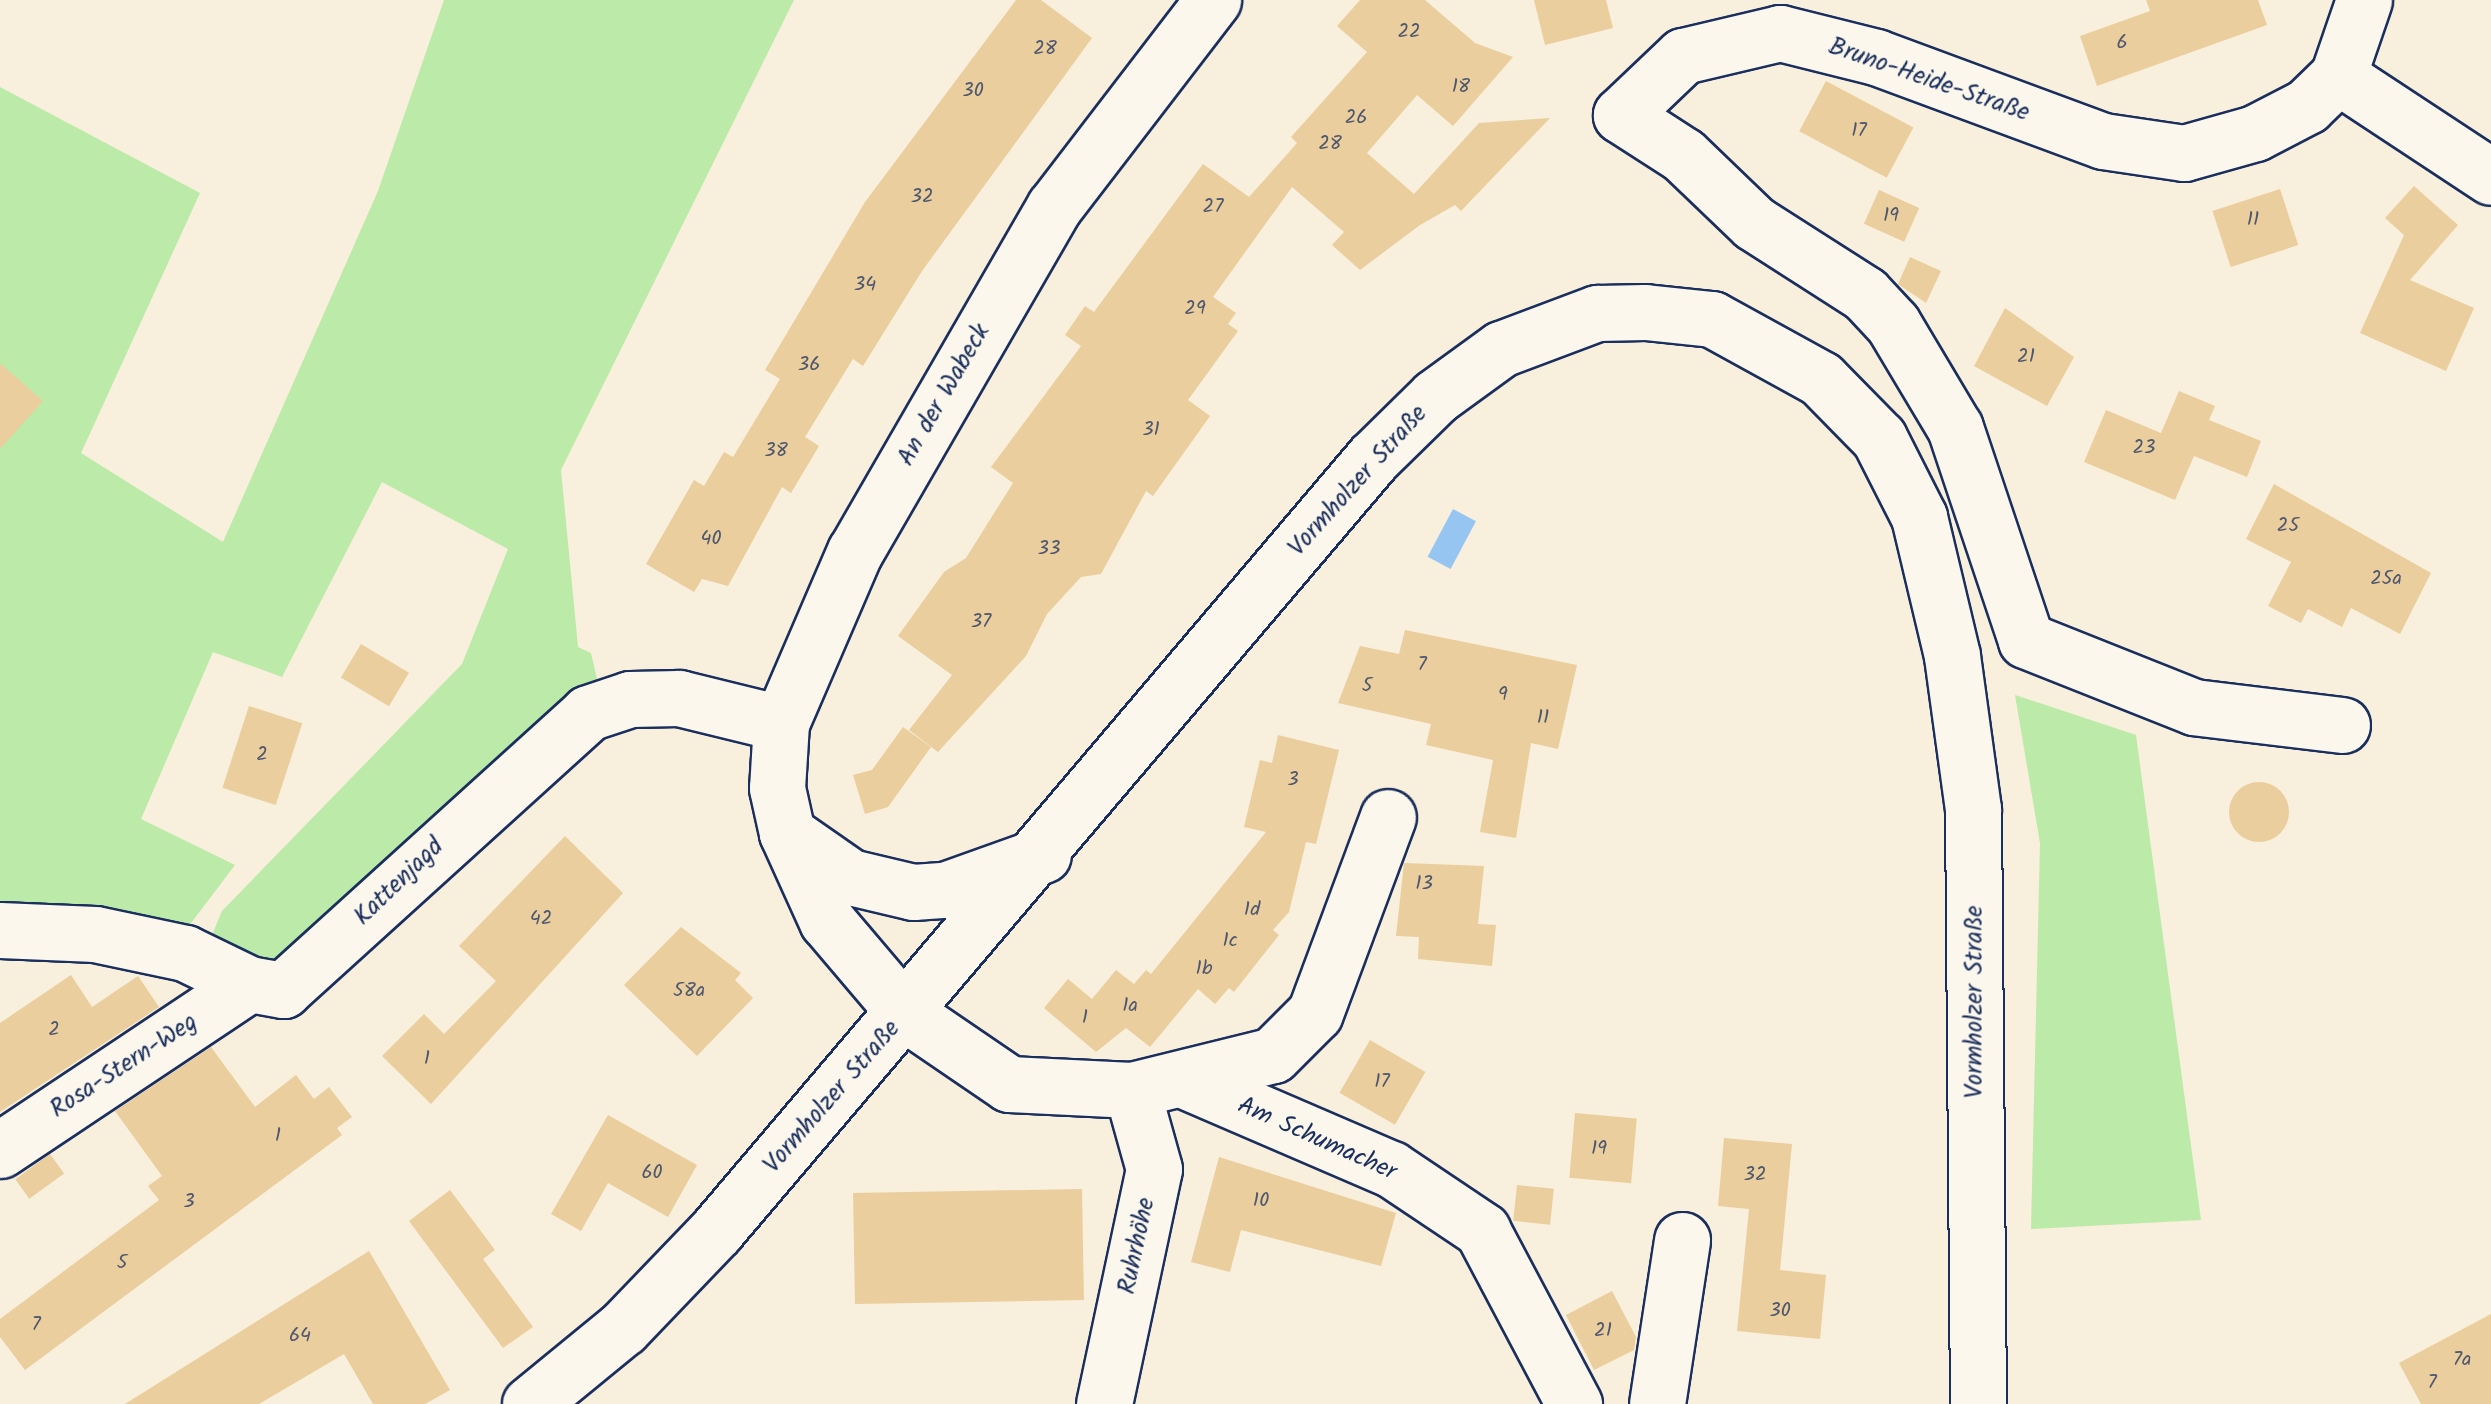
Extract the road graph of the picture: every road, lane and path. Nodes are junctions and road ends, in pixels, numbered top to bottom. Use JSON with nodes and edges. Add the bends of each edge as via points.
{"nodes":[{"id":1,"x":1213,"y":0,"type":"edge"},
{"id":2,"x":2364,"y":0,"type":"edge"},
{"id":3,"x":2338,"y":76,"type":"junction"},
{"id":4,"x":2491,"y":178,"type":"edge"},
{"id":5,"x":781,"y":723,"type":"junction"},
{"id":6,"x":2342,"y":725,"type":"dead end"},
{"id":7,"x":1388,"y":817,"type":"dead end"},
{"id":8,"x":787,"y":834,"type":"junction"},
{"id":9,"x":1043,"y":855,"type":"junction"},
{"id":10,"x":0,"y":930,"type":"edge"},
{"id":11,"x":249,"y":984,"type":"junction"},
{"id":12,"x":905,"y":1013,"type":"junction"},
{"id":13,"x":1184,"y":1080,"type":"junction"},
{"id":14,"x":1132,"y":1090,"type":"junction"},
{"id":15,"x":0,"y":1150,"type":"edge"},
{"id":16,"x":1682,"y":1240,"type":"dead end"},
{"id":17,"x":530,"y":1404,"type":"edge"},
{"id":18,"x":1104,"y":1404,"type":"edge"},
{"id":19,"x":1574,"y":1404,"type":"edge"},
{"id":20,"x":1657,"y":1404,"type":"edge"},
{"id":21,"x":1978,"y":1404,"type":"edge"}],
"edges":[{"from":1,"to":5,"type":"street","name":"An der Wabeck","via":[[1054,206],[855,551]]},
{"from":2,"to":3,"type":"street","name":"Bruno-Heide-Straße"},
{"from":3,"to":4,"type":"street"},
{"from":3,"to":6,"type":"street","name":"Bruno-Heide-Straße","via":[[2307,106],[2255,134],[2184,153],[2104,141],[1876,57],[1780,34],[1683,56],[1621,115],[1683,154],[1754,223],[1865,294],[1893,324],[1956,428],[2026,640],[2194,707]]},
{"from":5,"to":8,"type":"street","name":"An der Wabeck","via":[[776,788]]},
{"from":5,"to":11,"type":"street","name":"Kattenjagd","via":[[679,698],[630,699],[588,713],[481,802],[308,971],[284,990]]},
{"from":7,"to":13,"type":"street","name":"Am Schumacher","via":[[1315,1012],[1274,1055]]},
{"from":8,"to":9,"type":"street","via":[[850,876],[913,892],[945,890]]},
{"from":8,"to":12,"type":"street","name":"An der Wabeck","via":[[827,921]]},
{"from":9,"to":12,"type":"street","name":"Vormholzer Straße"},
{"from":9,"to":21,"type":"street","name":"Vormholzer Straße","via":[[1373,458],[1435,396],[1501,348],[1597,312],[1712,319],[1736,329],[1821,379],[1879,438],[1919,517],[1952,656],[1974,809]]},
{"from":10,"to":11,"type":"street","name":"Kattenjagd","via":[[95,934],[149,945]]},
{"from":11,"to":15,"type":"street","name":"Rosa-Stern-Weg"},
{"from":12,"to":14,"type":"street","name":"Am Schumacher","via":[[1009,1084]]},
{"from":12,"to":17,"type":"street","name":"Vormholzer Straße","via":[[624,1328]]},
{"from":13,"to":14,"type":"street","name":"Am Schumacher"},
{"from":13,"to":19,"type":"street","name":"Am Schumacher","via":[[1390,1168],[1482,1230]]},
{"from":14,"to":18,"type":"street","name":"Ruhrhöhe","via":[[1154,1169]]},
{"from":16,"to":20,"type":"street"}]}
